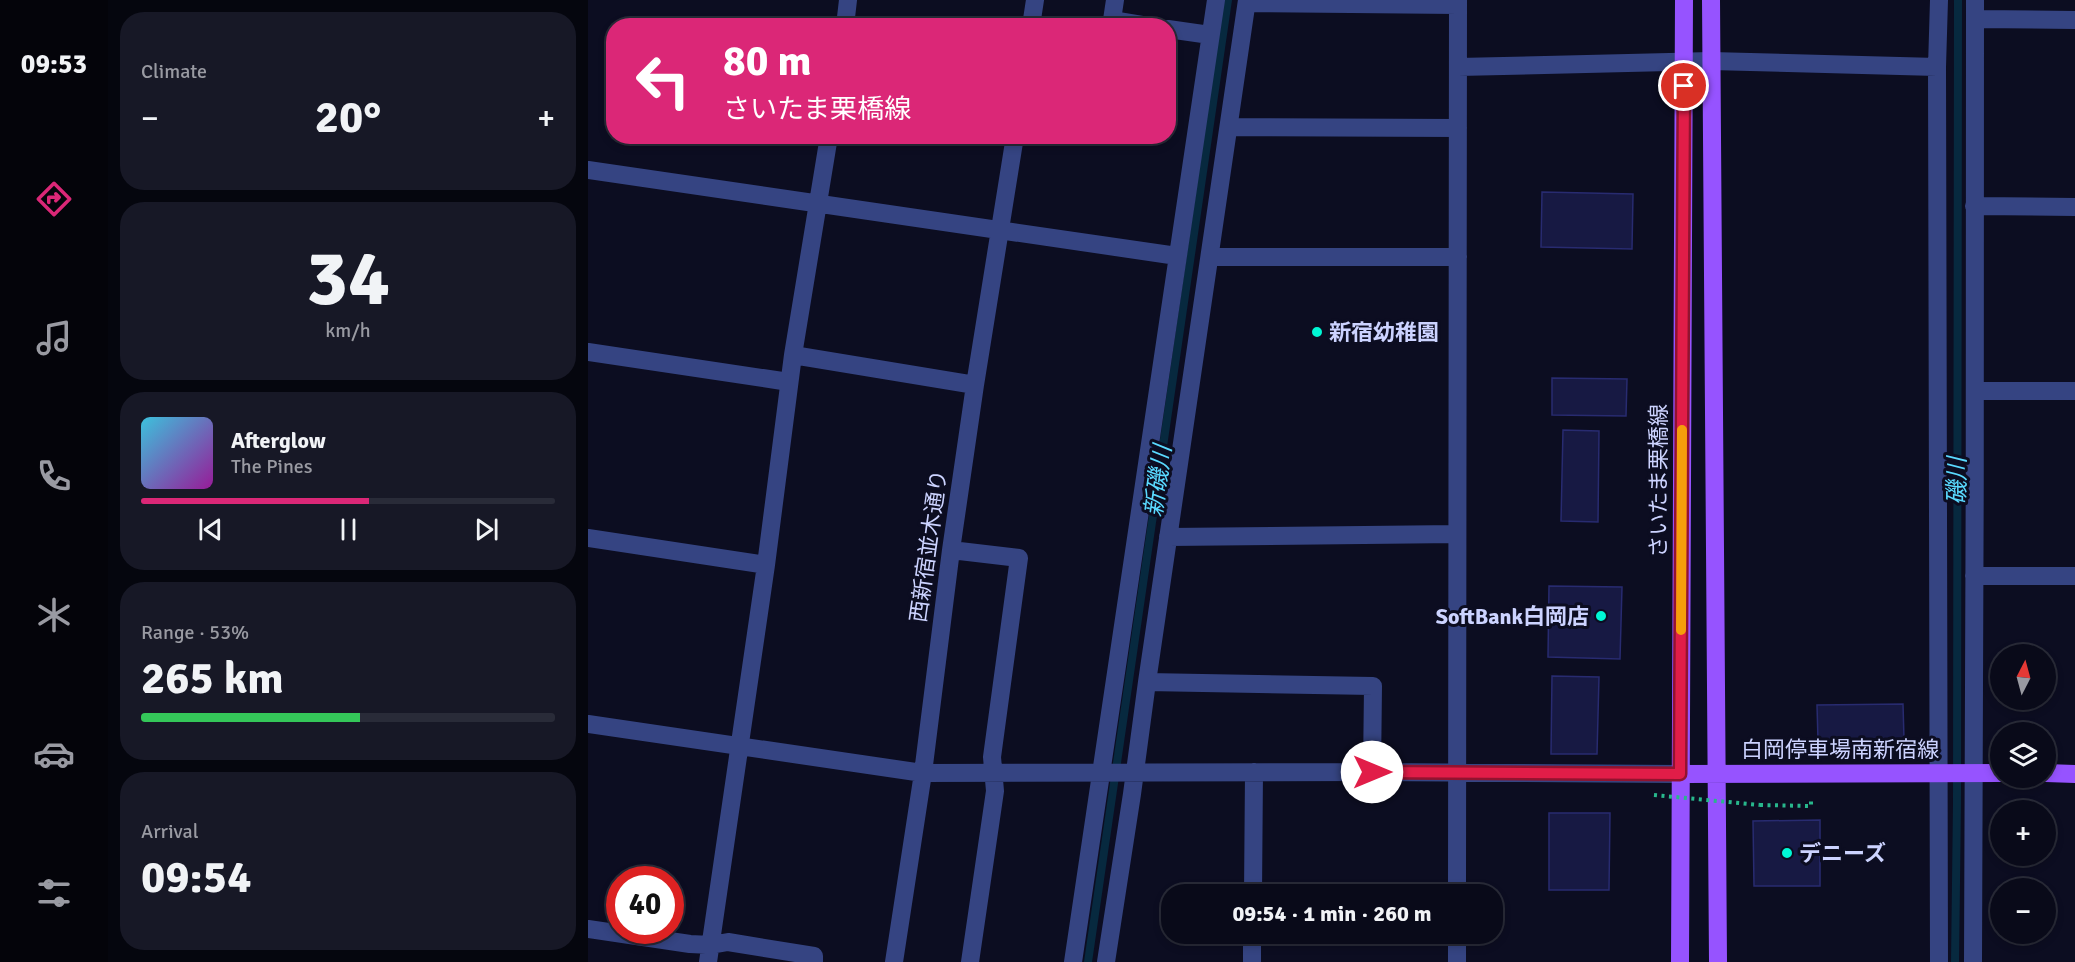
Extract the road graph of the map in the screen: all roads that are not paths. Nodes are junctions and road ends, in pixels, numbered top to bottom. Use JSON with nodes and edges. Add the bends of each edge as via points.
{"nodes":[{"id":1,"x":849,"y":0,"type":"edge"},
{"id":2,"x":1035,"y":0,"type":"edge"},
{"id":3,"x":1115,"y":0,"type":"edge"},
{"id":4,"x":1216,"y":0,"type":"edge"},
{"id":5,"x":1684,"y":0,"type":"edge"},
{"id":6,"x":1711,"y":0,"type":"edge"},
{"id":7,"x":1939,"y":0,"type":"edge"},
{"id":8,"x":1975,"y":0,"type":"edge"},
{"id":9,"x":1247,"y":1,"type":"edge"},
{"id":10,"x":1458,"y":3,"type":"edge"},
{"id":11,"x":846,"y":18,"type":"edge"},
{"id":12,"x":1032,"y":18,"type":"edge"},
{"id":13,"x":1112,"y":18,"type":"edge"},
{"id":14,"x":1975,"y":19,"type":"junction"},
{"id":15,"x":2075,"y":20,"type":"edge"},
{"id":16,"x":1176,"y":30,"type":"edge"},
{"id":17,"x":1210,"y":35,"type":"junction"},
{"id":18,"x":1711,"y":61,"type":"junction"},
{"id":19,"x":1684,"y":62,"type":"junction"},
{"id":20,"x":1458,"y":67,"type":"junction"},
{"id":21,"x":1937,"y":67,"type":"junction"},
{"id":22,"x":1229,"y":127,"type":"junction"},
{"id":23,"x":1458,"y":128,"type":"junction"},
{"id":24,"x":828,"y":144,"type":"edge"},
{"id":25,"x":1013,"y":144,"type":"edge"},
{"id":26,"x":588,"y":170,"type":"edge"},
{"id":27,"x":819,"y":203,"type":"junction"},
{"id":28,"x":1974,"y":206,"type":"junction"},
{"id":29,"x":2075,"y":207,"type":"edge"},
{"id":30,"x":1001,"y":231,"type":"junction"},
{"id":31,"x":1177,"y":256,"type":"junction"},
{"id":32,"x":1210,"y":257,"type":"junction"},
{"id":33,"x":1458,"y":257,"type":"junction"},
{"id":34,"x":588,"y":352,"type":"edge"},
{"id":35,"x":793,"y":355,"type":"junction"},
{"id":36,"x":789,"y":382,"type":"junction"},
{"id":37,"x":975,"y":384,"type":"junction"},
{"id":38,"x":1976,"y":391,"type":"junction"},
{"id":39,"x":2075,"y":391,"type":"edge"},
{"id":40,"x":1457,"y":534,"type":"junction"},
{"id":41,"x":1168,"y":537,"type":"junction"},
{"id":42,"x":588,"y":538,"type":"edge"},
{"id":43,"x":951,"y":550,"type":"junction"},
{"id":44,"x":766,"y":565,"type":"junction"},
{"id":45,"x":1974,"y":576,"type":"junction"},
{"id":46,"x":2075,"y":576,"type":"edge"},
{"id":47,"x":1147,"y":682,"type":"junction"},
{"id":48,"x":588,"y":724,"type":"edge"},
{"id":49,"x":738,"y":746,"type":"junction"},
{"id":50,"x":994,"y":772,"type":"junction"},
{"id":51,"x":1254,"y":772,"type":"junction"},
{"id":52,"x":1372,"y":772,"type":"junction"},
{"id":53,"x":1457,"y":772,"type":"junction"},
{"id":54,"x":1939,"y":772,"type":"junction"},
{"id":55,"x":1974,"y":772,"type":"junction"},
{"id":56,"x":923,"y":773,"type":"junction"},
{"id":57,"x":1990,"y":773,"type":"edge"},
{"id":58,"x":2056,"y":773,"type":"edge"},
{"id":59,"x":1104,"y":774,"type":"junction"},
{"id":60,"x":1130,"y":774,"type":"junction"},
{"id":61,"x":1680,"y":774,"type":"junction"},
{"id":62,"x":1718,"y":774,"type":"junction"},
{"id":63,"x":2075,"y":774,"type":"edge"},
{"id":64,"x":1253,"y":884,"type":"edge"},
{"id":65,"x":1457,"y":884,"type":"edge"},
{"id":66,"x":588,"y":929,"type":"edge"},
{"id":67,"x":1252,"y":944,"type":"edge"},
{"id":68,"x":1457,"y":944,"type":"edge"},
{"id":69,"x":709,"y":953,"type":"edge"},
{"id":70,"x":813,"y":962,"type":"edge"},
{"id":71,"x":894,"y":962,"type":"edge"},
{"id":72,"x":970,"y":962,"type":"edge"},
{"id":73,"x":1073,"y":962,"type":"edge"},
{"id":74,"x":1106,"y":962,"type":"edge"},
{"id":75,"x":1252,"y":962,"type":"edge"},
{"id":76,"x":1457,"y":962,"type":"edge"},
{"id":77,"x":1680,"y":962,"type":"edge"},
{"id":78,"x":1718,"y":962,"type":"edge"},
{"id":79,"x":1939,"y":962,"type":"edge"},
{"id":80,"x":1973,"y":962,"type":"edge"}],
"edges":[{"from":1,"to":11,"type":"street"},
{"from":2,"to":12,"type":"street"},
{"from":3,"to":13,"type":"street"},
{"from":4,"to":17,"type":"street"},
{"from":5,"to":19,"type":"main road","name":"さいたま栗橋線"},
{"from":6,"to":18,"type":"main road"},
{"from":7,"to":21,"type":"street"},
{"from":8,"to":14,"type":"street"},
{"from":9,"to":10,"type":"street"},
{"from":9,"to":22,"type":"street"},
{"from":10,"to":20,"type":"street"},
{"from":14,"to":15,"type":"street"},
{"from":14,"to":28,"type":"street"},
{"from":16,"to":17,"type":"street"},
{"from":17,"to":31,"type":"street"},
{"from":18,"to":19,"type":"street"},
{"from":18,"to":21,"type":"street"},
{"from":18,"to":62,"type":"main road"},
{"from":19,"to":20,"type":"street"},
{"from":19,"to":61,"type":"main road","name":"さいたま栗橋線"},
{"from":20,"to":23,"type":"street"},
{"from":21,"to":54,"type":"street"},
{"from":22,"to":23,"type":"street"},
{"from":22,"to":32,"type":"street"},
{"from":23,"to":33,"type":"street"},
{"from":24,"to":27,"type":"street"},
{"from":25,"to":30,"type":"street","name":"西新宿並木通り"},
{"from":26,"to":27,"type":"street"},
{"from":27,"to":30,"type":"street"},
{"from":27,"to":35,"type":"street"},
{"from":28,"to":29,"type":"street"},
{"from":28,"to":38,"type":"street"},
{"from":30,"to":31,"type":"street"},
{"from":30,"to":37,"type":"street","name":"西新宿並木通り"},
{"from":31,"to":59,"type":"street"},
{"from":32,"to":33,"type":"street"},
{"from":32,"to":41,"type":"street"},
{"from":33,"to":40,"type":"street"},
{"from":34,"to":36,"type":"street"},
{"from":35,"to":36,"type":"street"},
{"from":35,"to":37,"type":"street"},
{"from":36,"to":44,"type":"street"},
{"from":37,"to":43,"type":"street","name":"西新宿並木通り"},
{"from":38,"to":39,"type":"street"},
{"from":38,"to":45,"type":"street"},
{"from":40,"to":41,"type":"street"},
{"from":40,"to":53,"type":"street"},
{"from":41,"to":47,"type":"street"},
{"from":42,"to":44,"type":"street"},
{"from":43,"to":50,"type":"street","via":[[1019,558],[992,757]]},
{"from":43,"to":56,"type":"street","name":"西新宿並木通り"},
{"from":44,"to":49,"type":"street"},
{"from":45,"to":46,"type":"street"},
{"from":45,"to":55,"type":"street"},
{"from":47,"to":52,"type":"street","via":[[1372,686]]},
{"from":47,"to":60,"type":"street"},
{"from":48,"to":49,"type":"street"},
{"from":49,"to":56,"type":"street"},
{"from":49,"to":69,"type":"street"},
{"from":50,"to":56,"type":"street"},
{"from":50,"to":59,"type":"street"},
{"from":50,"to":72,"type":"street","via":[[996,790]]},
{"from":51,"to":52,"type":"street"},
{"from":51,"to":60,"type":"street"},
{"from":51,"to":64,"type":"street"},
{"from":52,"to":53,"type":"street"},
{"from":53,"to":61,"type":"street"},
{"from":53,"to":65,"type":"street"},
{"from":54,"to":55,"type":"main road","name":"白岡停車場南新宿線"},
{"from":54,"to":62,"type":"main road","name":"白岡停車場南新宿線"},
{"from":54,"to":79,"type":"street"},
{"from":55,"to":57,"type":"main road","name":"白岡停車場南新宿線"},
{"from":55,"to":80,"type":"street"},
{"from":56,"to":71,"type":"street","name":"西新宿並木通り"},
{"from":58,"to":63,"type":"main road"},
{"from":59,"to":60,"type":"street"},
{"from":59,"to":73,"type":"street"},
{"from":60,"to":74,"type":"street","via":[[1132,794]]},
{"from":61,"to":62,"type":"main road","name":"白岡停車場南新宿線"},
{"from":61,"to":77,"type":"main road","name":"さいたま栗橋線"},
{"from":62,"to":78,"type":"main road"},
{"from":66,"to":69,"type":"street"},
{"from":67,"to":75,"type":"street"},
{"from":68,"to":76,"type":"street"},
{"from":69,"to":70,"type":"street","via":[[728,942],[814,956]]}]}
